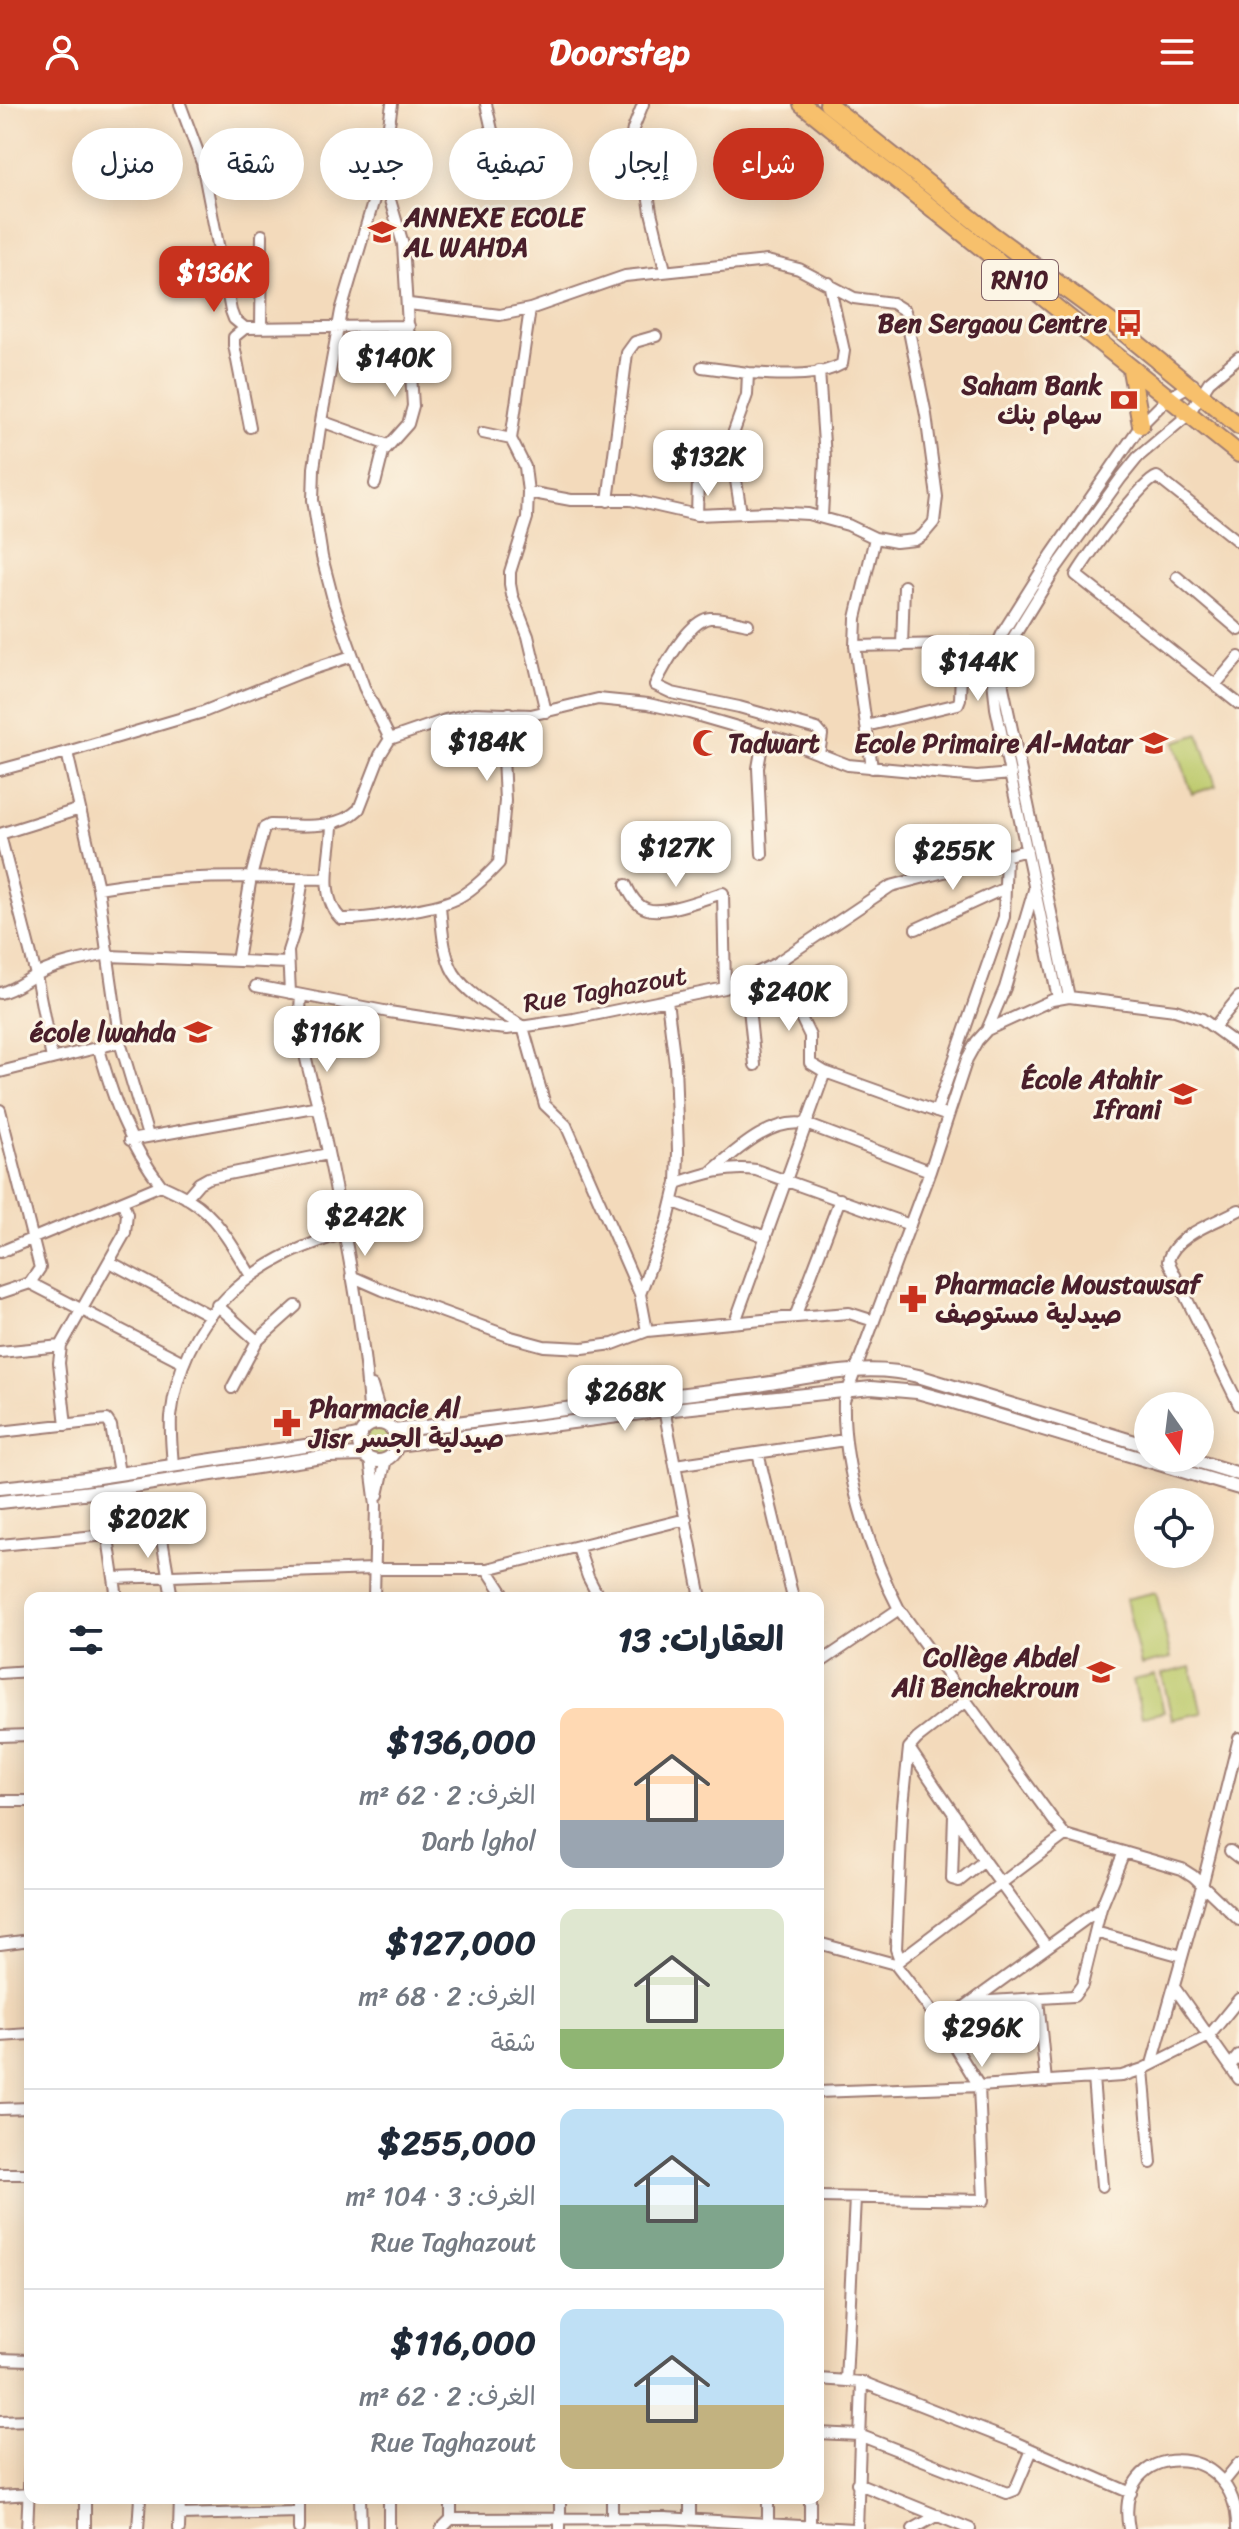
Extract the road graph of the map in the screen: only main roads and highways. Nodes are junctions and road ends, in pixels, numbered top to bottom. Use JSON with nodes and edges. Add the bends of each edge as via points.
{"nodes":[{"id":1,"x":802,"y":104,"type":"edge"},
{"id":2,"x":828,"y":104,"type":"edge"},
{"id":3,"x":1131,"y":370,"type":"junction"},
{"id":4,"x":1141,"y":425,"type":"road end"},
{"id":5,"x":1239,"y":426,"type":"edge"},
{"id":6,"x":1239,"y":454,"type":"edge"}],
"edges":[{"from":1,"to":3,"type":"main road","number":"RN10"},
{"from":2,"to":5,"type":"main road","number":"RN10","via":[[991,234],[1200,387]]},
{"from":3,"to":4,"type":"main road"},
{"from":3,"to":6,"type":"main road","number":"RN10"}]}
